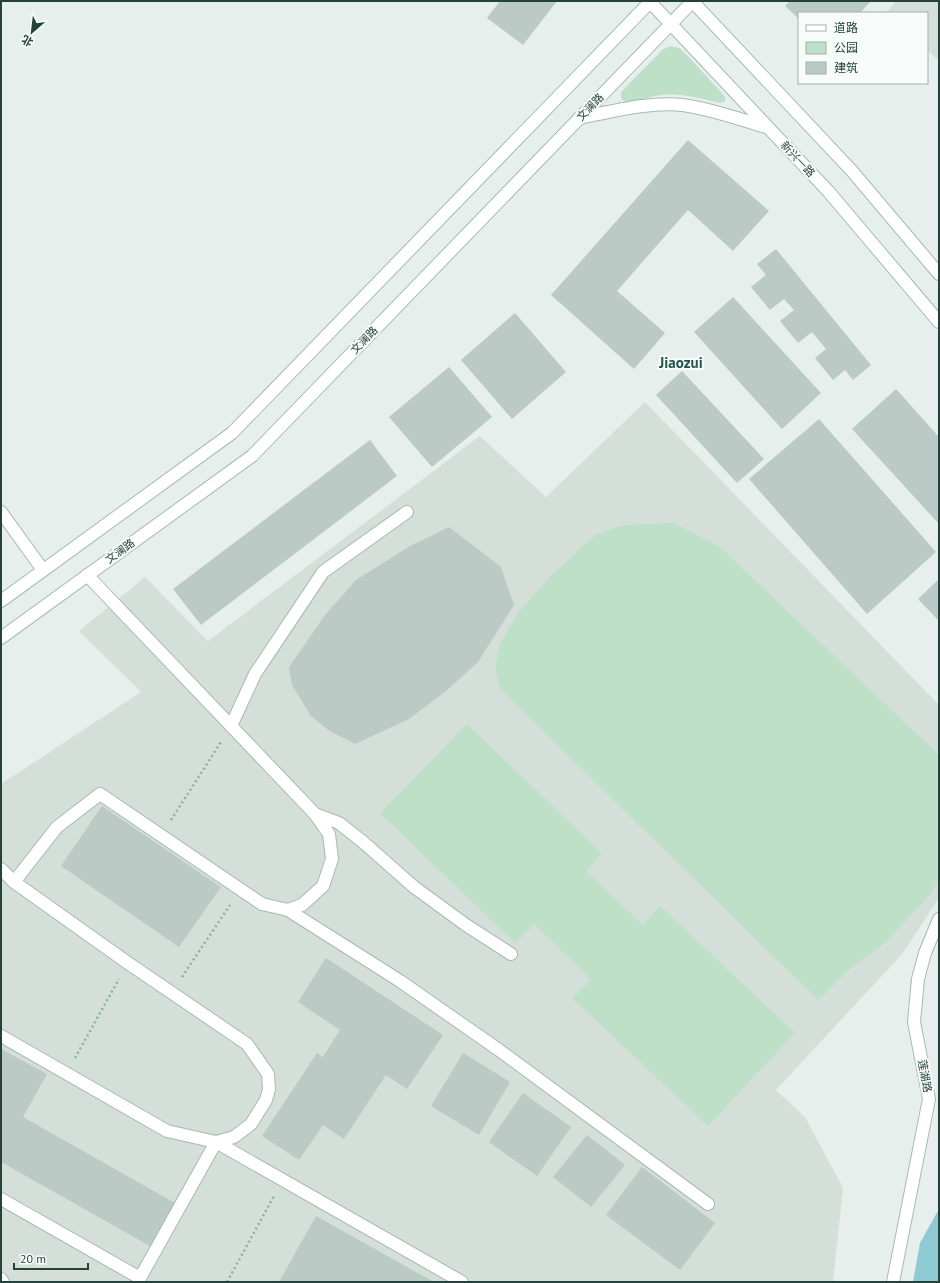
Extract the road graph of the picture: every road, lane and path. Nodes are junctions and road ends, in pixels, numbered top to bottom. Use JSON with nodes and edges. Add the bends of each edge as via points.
{"nodes":[{"id":1,"x":692,"y":1,"type":"edge"},
{"id":2,"x":650,"y":2,"type":"edge"},
{"id":3,"x":671,"y":24,"type":"junction"},
{"id":4,"x":579,"y":118,"type":"junction"},
{"id":5,"x":767,"y":127,"type":"junction"},
{"id":6,"x":939,"y":274,"type":"edge"},
{"id":7,"x":939,"y":322,"type":"edge"},
{"id":8,"x":1,"y":512,"type":"edge"},
{"id":9,"x":407,"y":512,"type":"dead end"},
{"id":10,"x":43,"y":570,"type":"junction"},
{"id":11,"x":87,"y":576,"type":"junction"},
{"id":12,"x":1,"y":601,"type":"edge"},
{"id":13,"x":1,"y":638,"type":"edge"},
{"id":14,"x":231,"y":726,"type":"junction"},
{"id":15,"x":315,"y":814,"type":"junction"},
{"id":16,"x":161,"y":836,"type":"junction"},
{"id":17,"x":1,"y":869,"type":"edge"},
{"id":18,"x":14,"y":882,"type":"junction"},
{"id":19,"x":241,"y":890,"type":"junction"},
{"id":20,"x":288,"y":910,"type":"junction"},
{"id":21,"x":939,"y":919,"type":"edge"},
{"id":22,"x":511,"y":954,"type":"dead end"},
{"id":23,"x":128,"y":962,"type":"junction"},
{"id":24,"x":171,"y":992,"type":"junction"},
{"id":25,"x":1,"y":1036,"type":"edge"},
{"id":26,"x":66,"y":1073,"type":"junction"},
{"id":27,"x":216,"y":1142,"type":"junction"},
{"id":28,"x":283,"y":1180,"type":"junction"},
{"id":29,"x":1,"y":1199,"type":"edge"},
{"id":30,"x":708,"y":1204,"type":"dead end"},
{"id":31,"x":1,"y":1280,"type":"edge"},
{"id":32,"x":3,"y":1282,"type":"edge"},
{"id":33,"x":227,"y":1282,"type":"edge"},
{"id":34,"x":462,"y":1282,"type":"edge"},
{"id":35,"x":892,"y":1282,"type":"edge"}],
"edges":[{"from":1,"to":3,"type":"main road","name":"文澜路"},
{"from":1,"to":6,"type":"main road","via":[[852,171]]},
{"from":2,"to":3,"type":"main road","name":"新兴一路"},
{"from":2,"to":10,"type":"main road","via":[[232,433]]},
{"from":3,"to":4,"type":"main road","name":"文澜路"},
{"from":3,"to":5,"type":"main road","name":"新兴一路"},
{"from":4,"to":5,"type":"main road","via":[[638,107],[682,105]]},
{"from":4,"to":11,"type":"main road","name":"文澜路","via":[[252,456]]},
{"from":5,"to":7,"type":"main road","name":"新兴一路","via":[[828,192]]},
{"from":8,"to":10,"type":"main road"},
{"from":9,"to":14,"type":"main road","via":[[323,572],[255,674]]},
{"from":10,"to":12,"type":"main road"},
{"from":11,"to":13,"type":"main road","name":"文澜路"},
{"from":11,"to":14,"type":"main road"},
{"from":14,"to":15,"type":"main road"},
{"from":14,"to":16,"type":"path"},
{"from":15,"to":20,"type":"main road","via":[[329,834],[332,858],[323,886],[302,905]]},
{"from":15,"to":22,"type":"main road","via":[[339,823],[414,887]]},
{"from":16,"to":18,"type":"main road","via":[[100,794],[57,827]]},
{"from":16,"to":19,"type":"main road"},
{"from":17,"to":18,"type":"main road"},
{"from":18,"to":23,"type":"main road"},
{"from":19,"to":20,"type":"main road","via":[[262,904]]},
{"from":19,"to":24,"type":"path"},
{"from":20,"to":30,"type":"main road","via":[[400,981],[499,1050]]},
{"from":21,"to":35,"type":"main road","name":"莲湖路","via":[[918,979],[914,1022],[930,1099]]},
{"from":23,"to":24,"type":"main road"},
{"from":23,"to":26,"type":"path"},
{"from":24,"to":27,"type":"main road","via":[[247,1044],[268,1074],[266,1100],[251,1124],[234,1138]]},
{"from":25,"to":26,"type":"main road"},
{"from":26,"to":27,"type":"main road","via":[[167,1131]]},
{"from":27,"to":28,"type":"main road"},
{"from":27,"to":29,"type":"main road","via":[[140,1278]]},
{"from":28,"to":33,"type":"path"},
{"from":28,"to":34,"type":"main road"},
{"from":31,"to":32,"type":"main road"}]}
